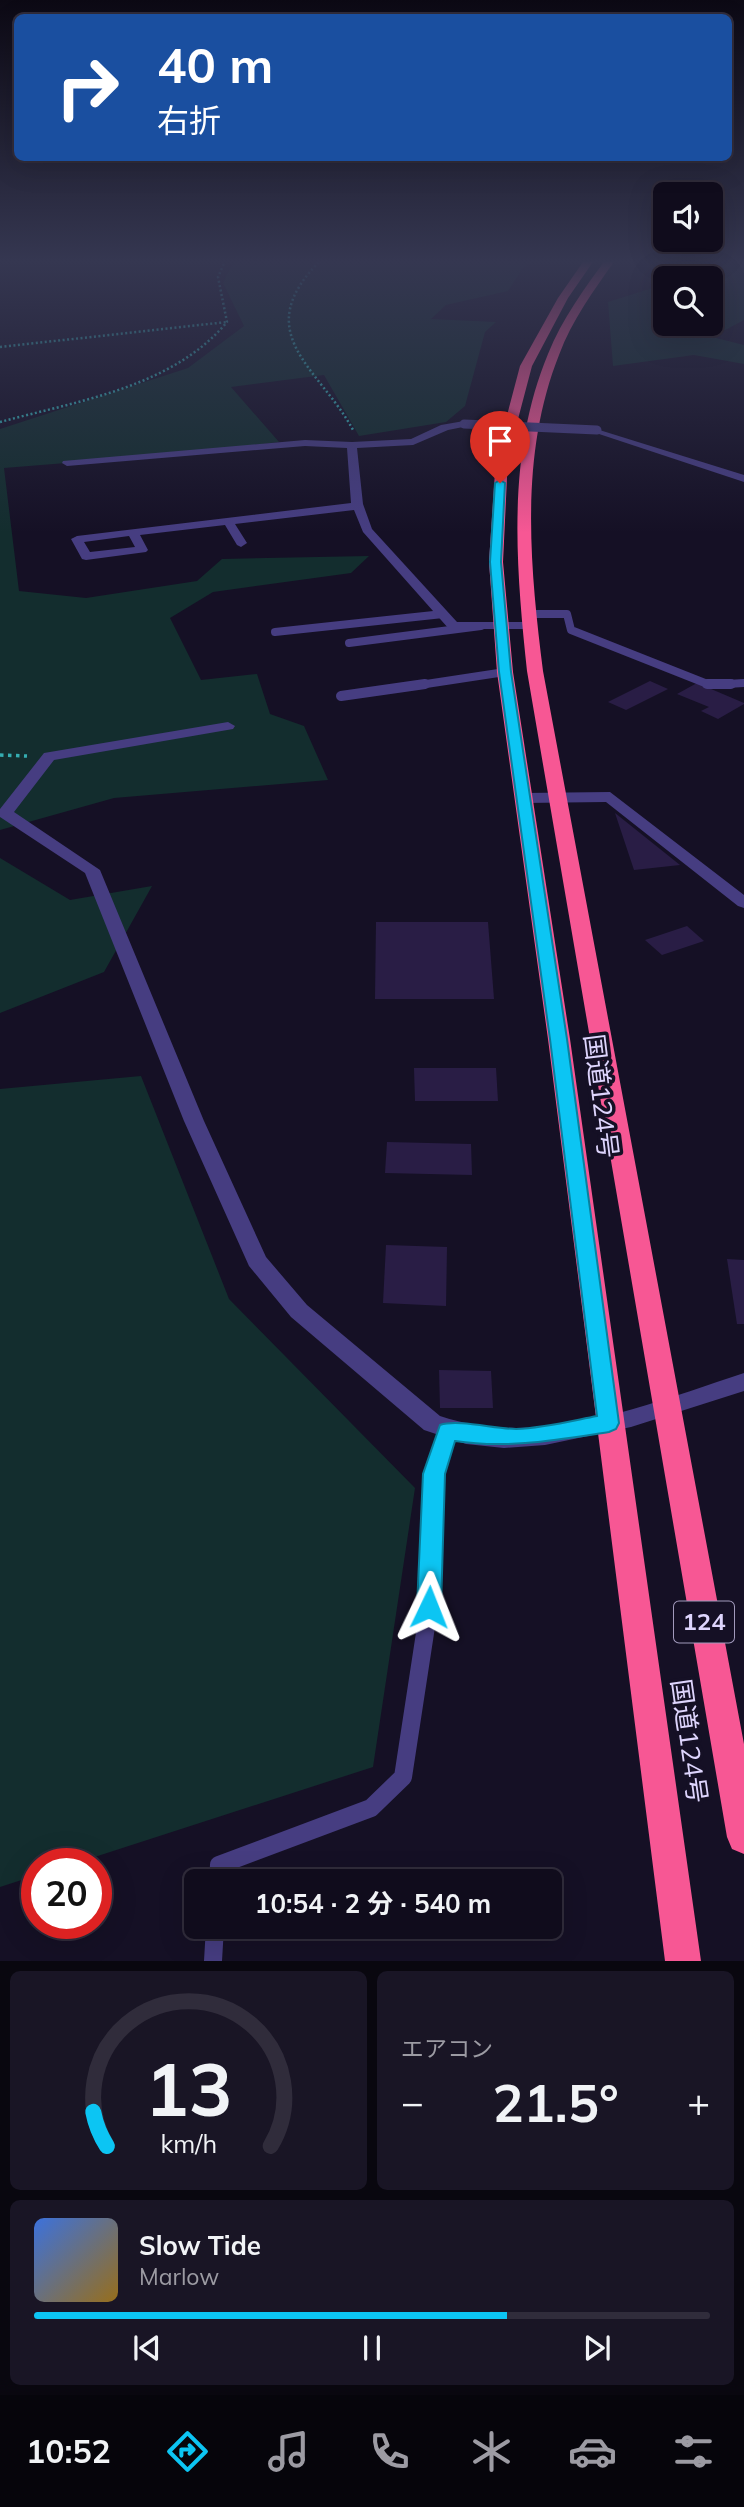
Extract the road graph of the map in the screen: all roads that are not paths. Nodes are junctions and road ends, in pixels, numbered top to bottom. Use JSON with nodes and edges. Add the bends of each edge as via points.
{"nodes":[{"id":1,"x":534,"y":351,"type":"edge"},
{"id":2,"x":555,"y":351,"type":"edge"},
{"id":3,"x":352,"y":445,"type":"junction"},
{"id":4,"x":67,"y":463,"type":"dead end"},
{"id":5,"x":744,"y":479,"type":"edge"},
{"id":6,"x":357,"y":506,"type":"junction"},
{"id":7,"x":228,"y":521,"type":"junction"},
{"id":8,"x":133,"y":532,"type":"junction"},
{"id":9,"x":241,"y":542,"type":"dead end"},
{"id":10,"x":443,"y":614,"type":"junction"},
{"id":11,"x":528,"y":620,"type":"junction"},
{"id":12,"x":481,"y":626,"type":"junction"},
{"id":13,"x":501,"y":626,"type":"junction"},
{"id":14,"x":275,"y":632,"type":"dead end"},
{"id":15,"x":349,"y":643,"type":"dead end"},
{"id":16,"x":505,"y":672,"type":"junction"},
{"id":17,"x":744,"y":683,"type":"edge"},
{"id":18,"x":341,"y":696,"type":"dead end"},
{"id":19,"x":228,"y":726,"type":"dead end"},
{"id":20,"x":558,"y":797,"type":"junction"},
{"id":21,"x":524,"y":798,"type":"junction"},
{"id":22,"x":743,"y":900,"type":"edge"},
{"id":23,"x":744,"y":1382,"type":"edge"},
{"id":24,"x":665,"y":1408,"type":"junction"},
{"id":25,"x":609,"y":1423,"type":"junction"},
{"id":26,"x":448,"y":1431,"type":"junction"},
{"id":27,"x":744,"y":1837,"type":"edge"},
{"id":28,"x":219,"y":1869,"type":"edge"},
{"id":29,"x":214,"y":1939,"type":"edge"},
{"id":30,"x":213,"y":1961,"type":"edge"},
{"id":31,"x":683,"y":1961,"type":"edge"}],
"edges":[{"from":1,"to":13,"type":"highway","name":"国道124号","number":"124","via":[[502,457],[496,562]]},
{"from":2,"to":11,"type":"highway","name":"国道124号","number":"124","via":[[533,414],[521,509]]},
{"from":3,"to":4,"type":"street","via":[[305,443]]},
{"from":3,"to":5,"type":"street","bridge":true,"via":[[412,442],[445,427],[464,425],[597,430]]},
{"from":3,"to":6,"type":"street"},
{"from":6,"to":7,"type":"street"},
{"from":6,"to":10,"type":"street","via":[[367,530]]},
{"from":7,"to":8,"type":"street"},
{"from":7,"to":9,"type":"street"},
{"from":8,"to":8,"type":"street","via":[[110,535],[77,538],[86,556],[142,550]]},
{"from":10,"to":12,"type":"street","via":[[454,626]]},
{"from":10,"to":14,"type":"lane"},
{"from":11,"to":13,"type":"street"},
{"from":11,"to":17,"type":"lane","via":[[567,614],[571,630],[710,685]]},
{"from":11,"to":20,"type":"highway","name":"国道124号","number":"124"},
{"from":12,"to":13,"type":"street"},
{"from":12,"to":15,"type":"lane"},
{"from":13,"to":16,"type":"highway","name":"国道124号","number":"124"},
{"from":16,"to":18,"type":"lane"},
{"from":16,"to":21,"type":"highway","name":"国道124号","number":"124"},
{"from":19,"to":26,"type":"street","via":[[49,756],[5,813],[92,870],[194,1121],[257,1261],[299,1311],[432,1423]]},
{"from":20,"to":21,"type":"street"},
{"from":20,"to":22,"type":"street","via":[[610,797]]},
{"from":20,"to":24,"type":"highway","name":"国道124号","number":"124"},
{"from":21,"to":25,"type":"highway","name":"国道124号","number":"124"},
{"from":23,"to":24,"type":"street"},
{"from":24,"to":25,"type":"street"},
{"from":24,"to":27,"type":"highway","name":"国道124号","number":"124"},
{"from":25,"to":26,"type":"street","via":[[519,1437]]},
{"from":25,"to":31,"type":"highway","name":"国道124号","number":"124"},
{"from":26,"to":28,"type":"lane","via":[[434,1474],[429,1607],[403,1777],[371,1808],[219,1865]]},
{"from":29,"to":30,"type":"lane"}]}
